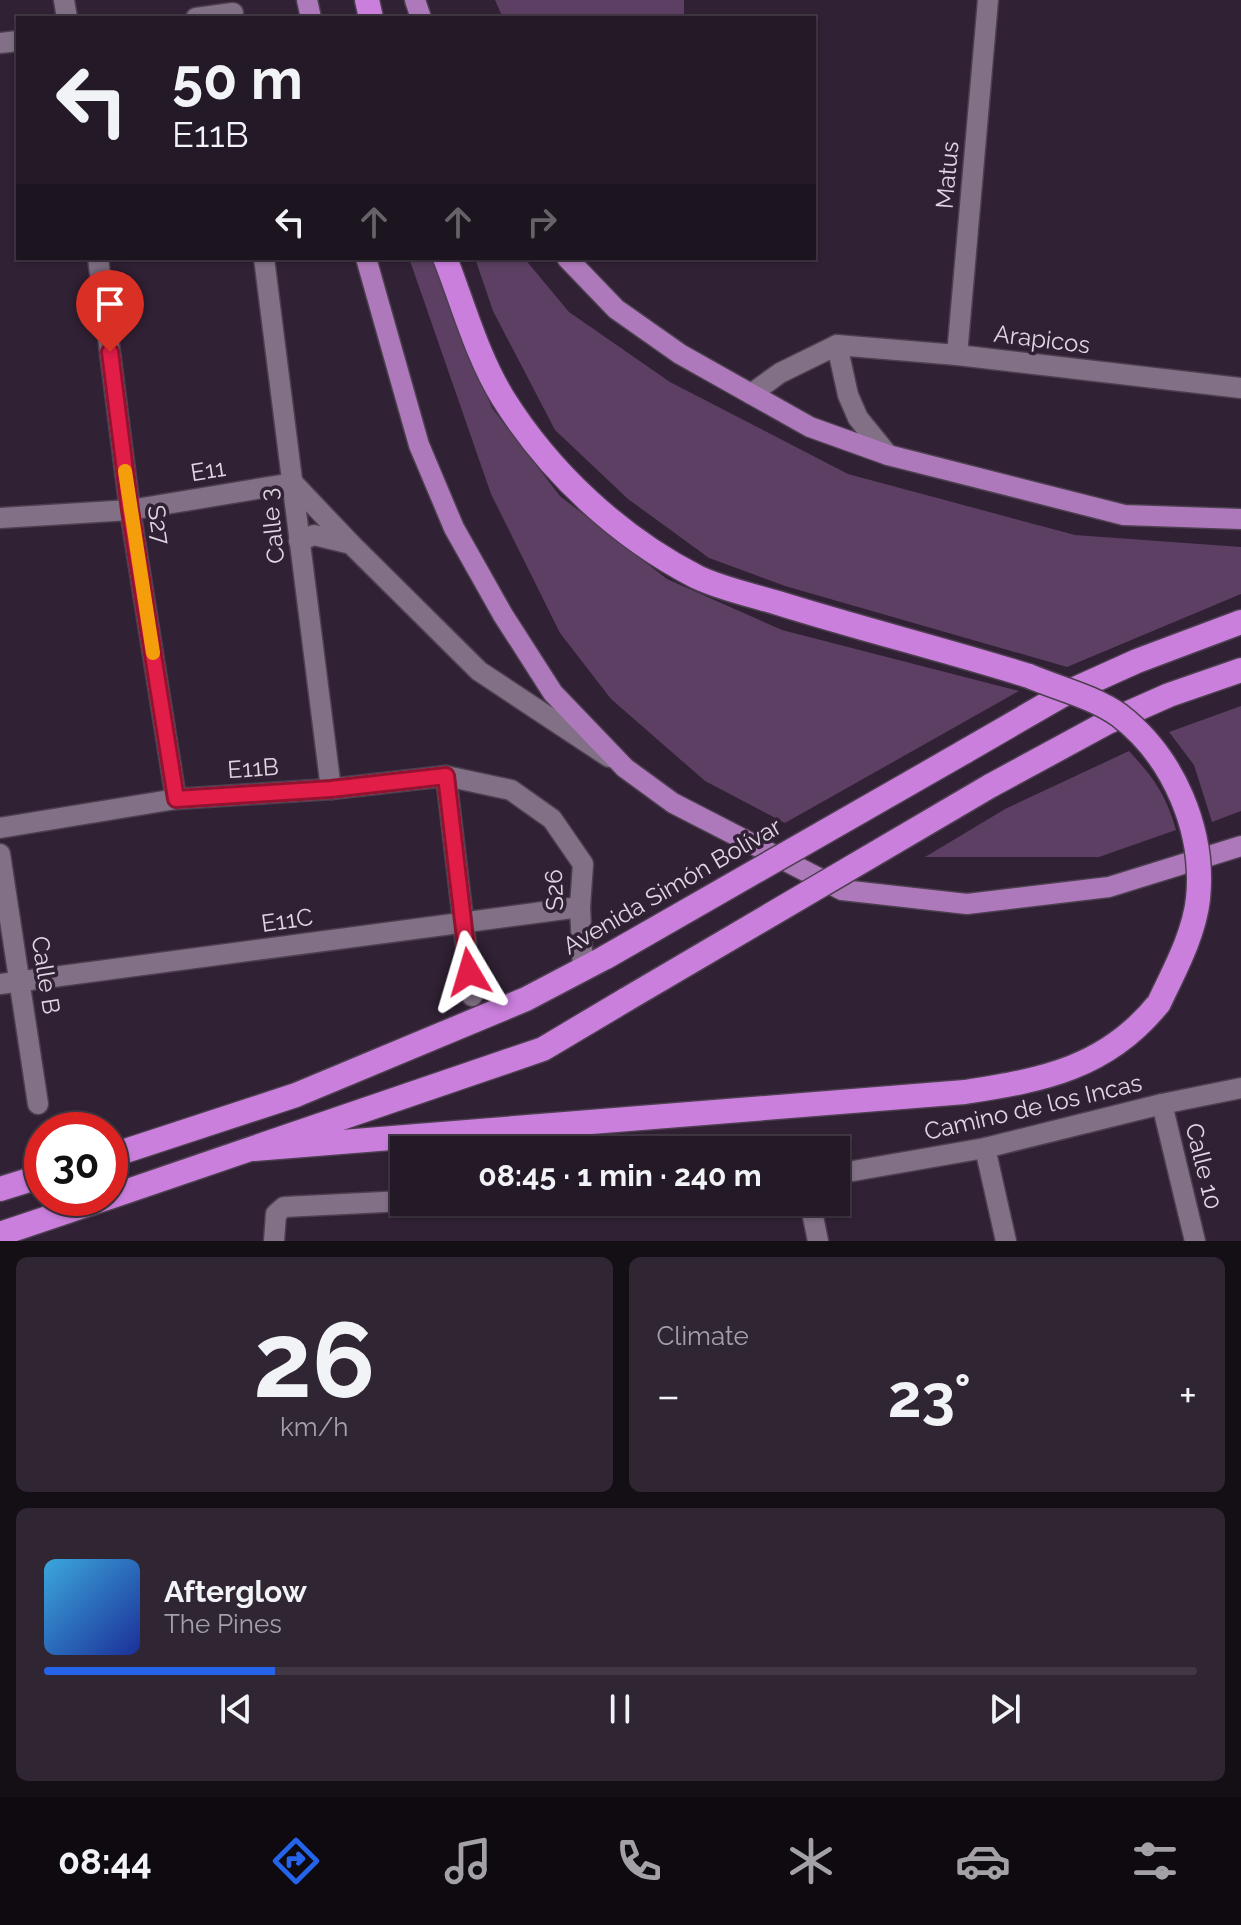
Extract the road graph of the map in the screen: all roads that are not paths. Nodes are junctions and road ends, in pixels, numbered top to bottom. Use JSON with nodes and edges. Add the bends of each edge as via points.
{"nodes":[{"id":1,"x":988,"y":0,"type":"edge"},
{"id":2,"x":233,"y":10,"type":"edge"},
{"id":3,"x":205,"y":16,"type":"edge"},
{"id":4,"x":98,"y":260,"type":"edge"},
{"id":5,"x":264,"y":260,"type":"edge"},
{"id":6,"x":367,"y":260,"type":"edge"},
{"id":7,"x":446,"y":260,"type":"edge"},
{"id":8,"x":569,"y":260,"type":"edge"},
{"id":9,"x":837,"y":345,"type":"junction"},
{"id":10,"x":957,"y":355,"type":"junction"},
{"id":11,"x":1241,"y":388,"type":"edge"},
{"id":12,"x":751,"y":394,"type":"junction"},
{"id":13,"x":888,"y":455,"type":"junction"},
{"id":14,"x":293,"y":483,"type":"junction"},
{"id":15,"x":130,"y":510,"type":"junction"},
{"id":16,"x":0,"y":518,"type":"edge"},
{"id":17,"x":1241,"y":519,"type":"edge"},
{"id":18,"x":299,"y":541,"type":"junction"},
{"id":19,"x":351,"y":544,"type":"junction"},
{"id":20,"x":1241,"y":622,"type":"edge"},
{"id":21,"x":1241,"y":670,"type":"edge"},
{"id":22,"x":625,"y":768,"type":"junction"},
{"id":23,"x":446,"y":776,"type":"junction"},
{"id":24,"x":331,"y":789,"type":"junction"},
{"id":25,"x":511,"y":790,"type":"joint"},
{"id":26,"x":176,"y":799,"type":"junction"},
{"id":27,"x":0,"y":828,"type":"edge"},
{"id":28,"x":1241,"y":846,"type":"edge"},
{"id":29,"x":0,"y":854,"type":"edge"},
{"id":30,"x":580,"y":907,"type":"junction"},
{"id":31,"x":463,"y":923,"type":"junction"},
{"id":32,"x":583,"y":970,"type":"junction"},
{"id":33,"x":21,"y":982,"type":"junction"},
{"id":34,"x":0,"y":984,"type":"edge"},
{"id":35,"x":472,"y":996,"type":"dead end"},
{"id":36,"x":1241,"y":1088,"type":"edge"},
{"id":37,"x":38,"y":1104,"type":"dead end"},
{"id":38,"x":1162,"y":1104,"type":"junction"},
{"id":39,"x":985,"y":1148,"type":"junction"},
{"id":40,"x":254,"y":1149,"type":"junction"},
{"id":41,"x":128,"y":1150,"type":"edge"},
{"id":42,"x":850,"y":1172,"type":"edge"},
{"id":43,"x":24,"y":1182,"type":"edge"},
{"id":44,"x":0,"y":1189,"type":"edge"},
{"id":45,"x":128,"y":1190,"type":"edge"},
{"id":46,"x":390,"y":1202,"type":"edge"},
{"id":47,"x":53,"y":1216,"type":"edge"},
{"id":48,"x":813,"y":1216,"type":"edge"},
{"id":49,"x":0,"y":1234,"type":"edge"},
{"id":50,"x":274,"y":1241,"type":"edge"},
{"id":51,"x":818,"y":1241,"type":"edge"},
{"id":52,"x":1006,"y":1241,"type":"edge"},
{"id":53,"x":1195,"y":1241,"type":"edge"}],
"edges":[{"from":1,"to":10,"type":"street","name":"Matus"},
{"from":2,"to":3,"type":"street"},
{"from":4,"to":15,"type":"street","name":"S27"},
{"from":5,"to":14,"type":"street","name":"Calle 3"},
{"from":6,"to":22,"type":"main road","via":[[419,445],[454,528],[553,693]]},
{"from":7,"to":40,"type":"highway","bridge":true,"via":[[502,396],[540,449],[605,517],[699,578],[1029,676],[1117,714],[1159,759],[1184,801],[1196,853],[1198,901],[1159,1003],[1141,1026],[1094,1059],[1017,1084]]},
{"from":8,"to":12,"type":"main road","via":[[616,309]]},
{"from":9,"to":10,"type":"street","name":"Arapicos"},
{"from":9,"to":12,"type":"street"},
{"from":9,"to":13,"type":"street","via":[[858,418]]},
{"from":10,"to":11,"type":"street","name":"Arapicos"},
{"from":12,"to":13,"type":"main road","via":[[810,427]]},
{"from":13,"to":17,"type":"main road","via":[[1124,515]]},
{"from":14,"to":15,"type":"street","name":"E11"},
{"from":14,"to":18,"type":"street","name":"Calle 3"},
{"from":14,"to":19,"type":"street"},
{"from":15,"to":16,"type":"street","name":"E11"},
{"from":15,"to":26,"type":"street","name":"S27"},
{"from":18,"to":19,"type":"street","via":[[314,535]]},
{"from":18,"to":24,"type":"street","name":"Calle 3"},
{"from":19,"to":22,"type":"street","via":[[479,671]]},
{"from":20,"to":32,"type":"highway","name":"Avenida Simón Bolívar","bridge":true,"via":[[1077,688]]},
{"from":21,"to":40,"type":"highway","bridge":true,"via":[[1108,722],[990,786],[543,1049]]},
{"from":22,"to":28,"type":"main road","via":[[673,803],[842,890],[967,904],[1034,897],[1109,887]]},
{"from":23,"to":24,"type":"street","name":"E11B"},
{"from":23,"to":25,"type":"street","name":"E11B"},
{"from":23,"to":31,"type":"street"},
{"from":24,"to":26,"type":"street","name":"E11B"},
{"from":25,"to":30,"type":"street","name":"S26","via":[[552,819],[583,864]]},
{"from":26,"to":27,"type":"street","name":"E11B"},
{"from":29,"to":33,"type":"street","name":"Calle B"},
{"from":30,"to":31,"type":"street","name":"E11C"},
{"from":30,"to":32,"type":"street","name":"S26"},
{"from":31,"to":33,"type":"street","name":"E11C"},
{"from":31,"to":35,"type":"street"},
{"from":32,"to":41,"type":"highway","name":"Avenida Simón Bolívar","via":[[296,1095]]},
{"from":33,"to":34,"type":"street","name":"E11C"},
{"from":33,"to":37,"type":"street","name":"Calle B"},
{"from":36,"to":38,"type":"street","name":"Camino de los Incas"},
{"from":38,"to":39,"type":"street","name":"Camino de los Incas"},
{"from":38,"to":53,"type":"street","name":"Calle 10"},
{"from":39,"to":42,"type":"street","name":"Camino de los Incas"},
{"from":39,"to":52,"type":"street"},
{"from":40,"to":45,"type":"highway"},
{"from":43,"to":44,"type":"highway"},
{"from":46,"to":50,"type":"street","via":[[284,1207],[276,1214]]},
{"from":47,"to":49,"type":"highway"},
{"from":48,"to":51,"type":"street"}]}
